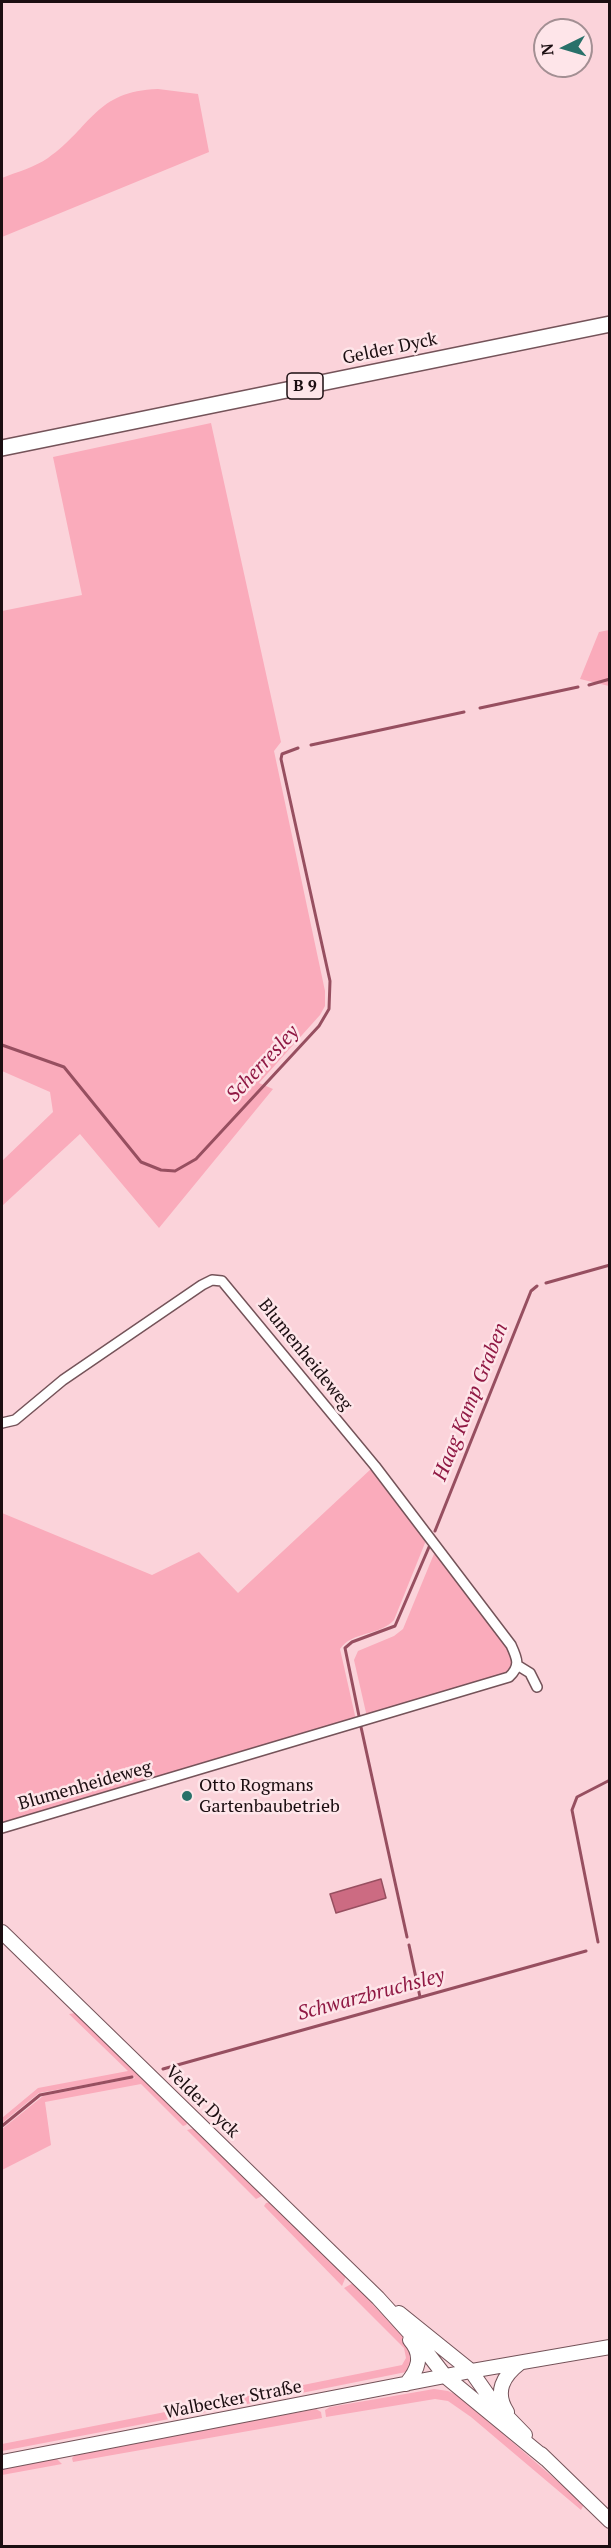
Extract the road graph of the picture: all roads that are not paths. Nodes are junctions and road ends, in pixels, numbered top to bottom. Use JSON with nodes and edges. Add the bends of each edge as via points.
{"nodes":[{"id":1,"x":609,"y":324,"type":"edge"},
{"id":2,"x":2,"y":448,"type":"edge"},
{"id":3,"x":2,"y":1423,"type":"edge"},
{"id":4,"x":517,"y":1665,"type":"junction"},
{"id":5,"x":537,"y":1687,"type":"dead end"},
{"id":6,"x":2,"y":1828,"type":"edge"},
{"id":7,"x":2,"y":1932,"type":"edge"},
{"id":8,"x":378,"y":2298,"type":"junction"},
{"id":9,"x":404,"y":2328,"type":"junction"},
{"id":10,"x":609,"y":2348,"type":"edge"},
{"id":11,"x":520,"y":2363,"type":"junction"},
{"id":12,"x":471,"y":2371,"type":"junction"},
{"id":13,"x":445,"y":2376,"type":"junction"},
{"id":14,"x":406,"y":2384,"type":"junction"},
{"id":15,"x":515,"y":2424,"type":"junction"},
{"id":16,"x":546,"y":2459,"type":"junction"},
{"id":17,"x":2,"y":2462,"type":"edge"},
{"id":18,"x":609,"y":2520,"type":"edge"}],
"edges":[{"from":1,"to":2,"type":"main road","name":"Gelder Dyck","number":"B 9"},
{"from":3,"to":4,"type":"street","name":"Blumenheideweg","via":[[15,1420],[63,1380],[202,1285],[222,1281],[375,1466],[512,1645]]},
{"from":4,"to":5,"type":"street","name":"Blumenheideweg","via":[[530,1673]]},
{"from":4,"to":6,"type":"street","name":"Blumenheideweg","via":[[509,1677],[457,1694]]},
{"from":7,"to":8,"type":"main road","name":"Velder Dyck"},
{"from":8,"to":9,"type":"main road","name":"Velder Dyck"},
{"from":8,"to":12,"type":"main road","name":"Velder Dyck"},
{"from":9,"to":13,"type":"main road","name":"Velder Dyck"},
{"from":9,"to":14,"type":"main road","via":[[418,2352],[418,2366]]},
{"from":10,"to":11,"type":"main road","name":"Walbecker Straße"},
{"from":11,"to":12,"type":"main road","name":"Walbecker Straße"},
{"from":11,"to":15,"type":"main road","via":[[503,2379],[500,2390],[505,2409]]},
{"from":12,"to":13,"type":"main road","name":"Walbecker Straße"},
{"from":12,"to":15,"type":"main road","name":"Velder Dyck","via":[[492,2401]]},
{"from":13,"to":14,"type":"main road","name":"Walbecker Straße"},
{"from":13,"to":16,"type":"main road","name":"Velder Dyck"},
{"from":14,"to":17,"type":"main road","name":"Walbecker Straße"},
{"from":15,"to":16,"type":"main road","name":"Velder Dyck"},
{"from":16,"to":18,"type":"main road","name":"Velder Dyck"}]}
